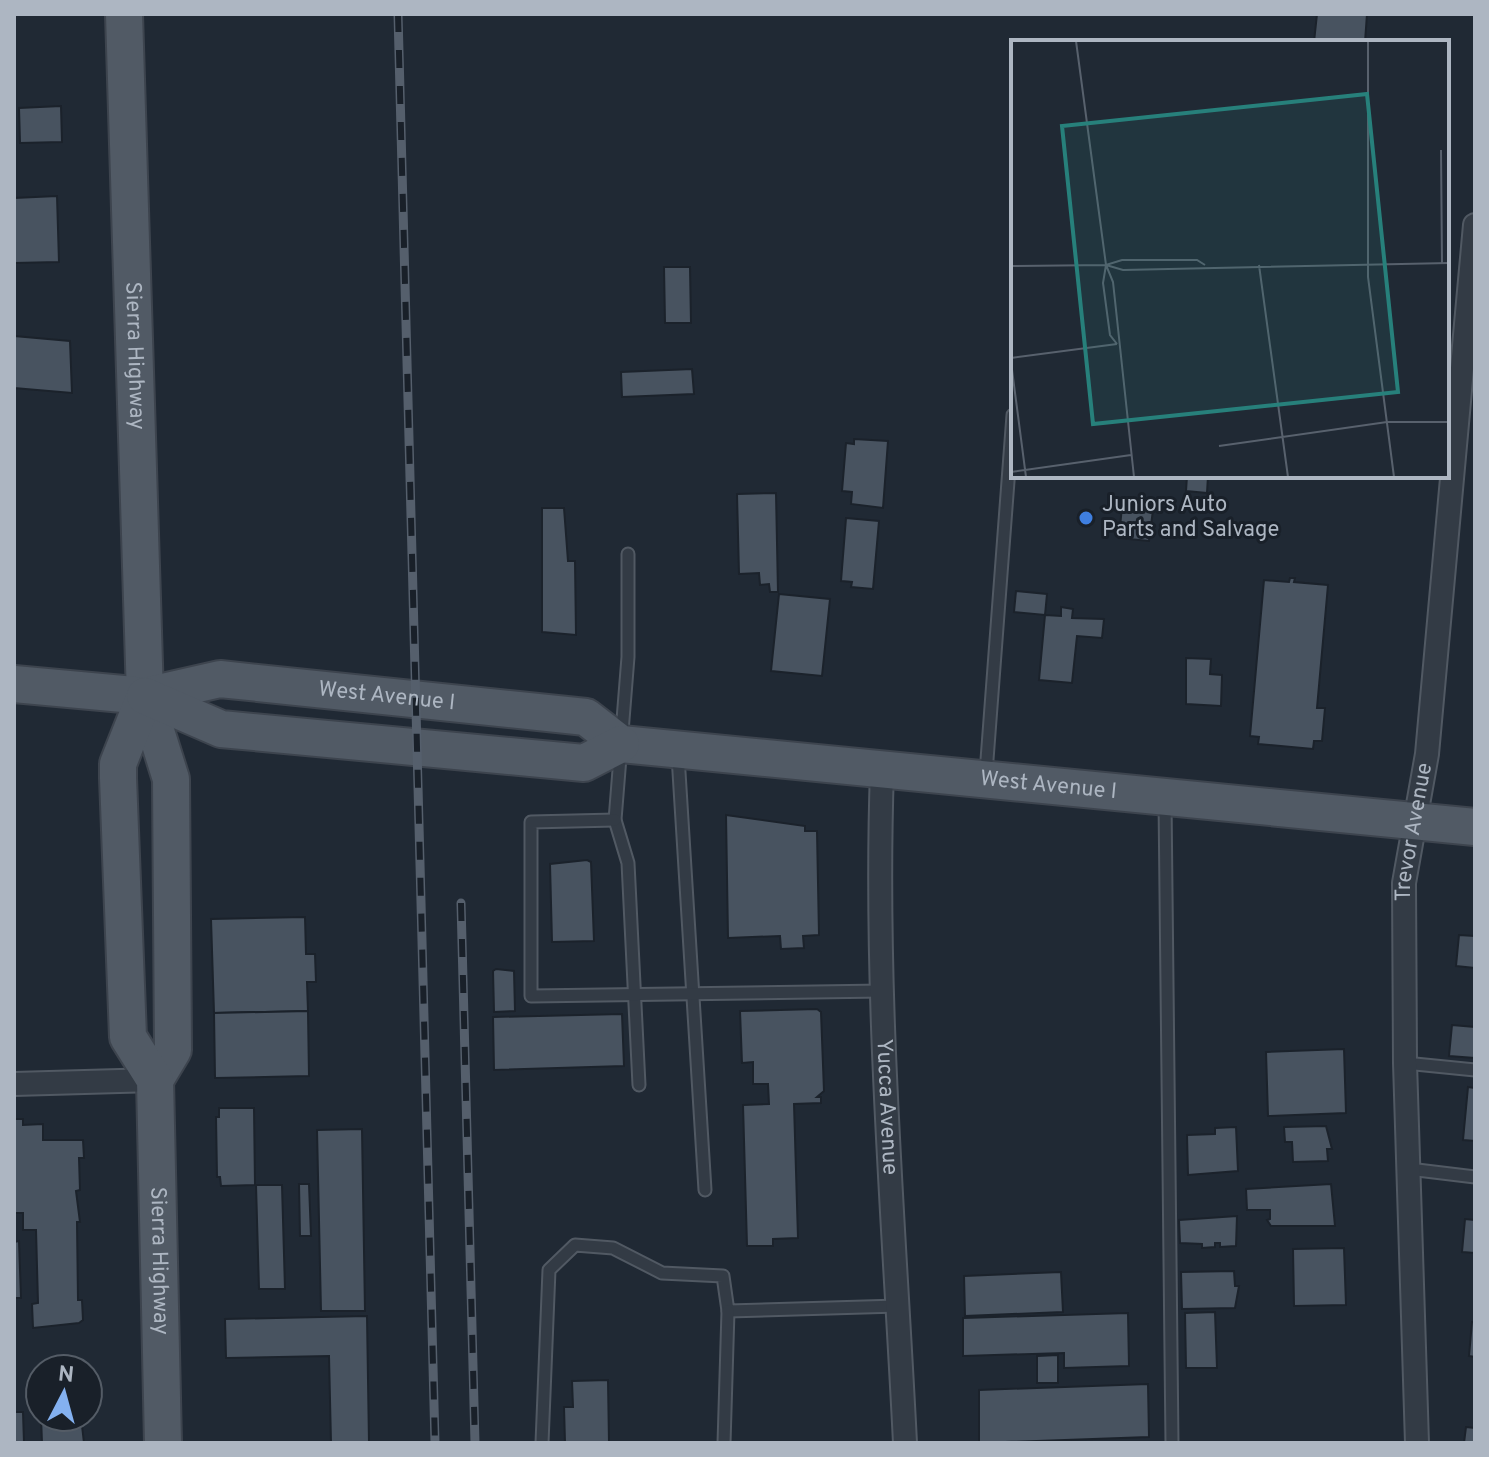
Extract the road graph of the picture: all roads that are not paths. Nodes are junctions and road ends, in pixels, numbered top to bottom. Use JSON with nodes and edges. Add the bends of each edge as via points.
{"nodes":[{"id":1,"x":124,"y":14,"type":"edge"},
{"id":2,"x":1475,"y":225,"type":"edge"},
{"id":3,"x":1011,"y":441,"type":"edge"},
{"id":4,"x":628,"y":554,"type":"dead end"},
{"id":5,"x":14,"y":684,"type":"edge"},
{"id":6,"x":145,"y":696,"type":"junction"},
{"id":7,"x":621,"y":744,"type":"junction"},
{"id":8,"x":677,"y":750,"type":"junction"},
{"id":9,"x":882,"y":771,"type":"junction"},
{"id":10,"x":985,"y":782,"type":"junction"},
{"id":11,"x":1165,"y":799,"type":"junction"},
{"id":12,"x":615,"y":820,"type":"junction"},
{"id":13,"x":1414,"y":821,"type":"junction"},
{"id":14,"x":1475,"y":827,"type":"edge"},
{"id":15,"x":884,"y":991,"type":"junction"},
{"id":16,"x":690,"y":995,"type":"junction"},
{"id":17,"x":635,"y":997,"type":"junction"},
{"id":18,"x":1405,"y":1063,"type":"junction"},
{"id":19,"x":1475,"y":1070,"type":"edge"},
{"id":20,"x":155,"y":1080,"type":"junction"},
{"id":21,"x":14,"y":1084,"type":"edge"},
{"id":22,"x":639,"y":1085,"type":"dead end"},
{"id":23,"x":1409,"y":1169,"type":"junction"},
{"id":24,"x":1475,"y":1177,"type":"edge"},
{"id":25,"x":705,"y":1190,"type":"dead end"},
{"id":26,"x":898,"y":1306,"type":"junction"},
{"id":27,"x":728,"y":1311,"type":"junction"},
{"id":28,"x":163,"y":1443,"type":"edge"},
{"id":29,"x":542,"y":1443,"type":"edge"},
{"id":30,"x":724,"y":1443,"type":"edge"},
{"id":31,"x":905,"y":1443,"type":"edge"},
{"id":32,"x":1172,"y":1443,"type":"edge"},
{"id":33,"x":1417,"y":1443,"type":"edge"}],
"edges":[{"from":1,"to":6,"type":"main road","name":"Sierra Highway"},
{"from":2,"to":13,"type":"street","name":"Trevor Avenue","via":[[1427,754]]},
{"from":3,"to":10,"type":"lane"},
{"from":4,"to":7,"type":"lane"},
{"from":5,"to":6,"type":"main road","name":"West Avenue I"},
{"from":6,"to":7,"type":"main road","name":"West Avenue I","via":[[221,729],[584,763]]},
{"from":6,"to":7,"type":"main road","name":"West Avenue I","via":[[220,679],[586,717]]},
{"from":6,"to":20,"type":"main road","name":"Sierra Highway","via":[[171,779],[173,1050]]},
{"from":6,"to":20,"type":"main road","name":"Sierra Highway","via":[[118,764],[118,778],[128,1037]]},
{"from":7,"to":8,"type":"main road","name":"West Avenue I"},
{"from":7,"to":12,"type":"lane"},
{"from":8,"to":9,"type":"main road","name":"West Avenue I"},
{"from":8,"to":16,"type":"lane"},
{"from":9,"to":10,"type":"main road","name":"West Avenue I"},
{"from":9,"to":15,"type":"street","name":"Yucca Avenue"},
{"from":10,"to":11,"type":"main road","name":"West Avenue I"},
{"from":11,"to":13,"type":"main road","name":"West Avenue I"},
{"from":11,"to":32,"type":"lane"},
{"from":12,"to":17,"type":"lane","via":[[628,863]]},
{"from":12,"to":17,"type":"lane","via":[[531,822],[531,996]]},
{"from":13,"to":14,"type":"main road","name":"West Avenue I"},
{"from":13,"to":18,"type":"street","name":"Trevor Avenue","via":[[1404,883]]},
{"from":15,"to":16,"type":"lane"},
{"from":15,"to":26,"type":"street","name":"Yucca Avenue"},
{"from":16,"to":17,"type":"lane"},
{"from":16,"to":25,"type":"lane"},
{"from":17,"to":22,"type":"lane"},
{"from":18,"to":19,"type":"lane"},
{"from":18,"to":23,"type":"street","name":"Trevor Avenue"},
{"from":20,"to":21,"type":"street"},
{"from":20,"to":28,"type":"main road","name":"Sierra Highway"},
{"from":23,"to":24,"type":"lane"},
{"from":23,"to":33,"type":"street","name":"Trevor Avenue"},
{"from":26,"to":27,"type":"lane"},
{"from":26,"to":31,"type":"street","name":"Yucca Avenue"},
{"from":27,"to":29,"type":"lane","via":[[723,1276],[662,1273],[613,1248],[575,1245],[549,1270]]},
{"from":27,"to":30,"type":"lane"}]}
